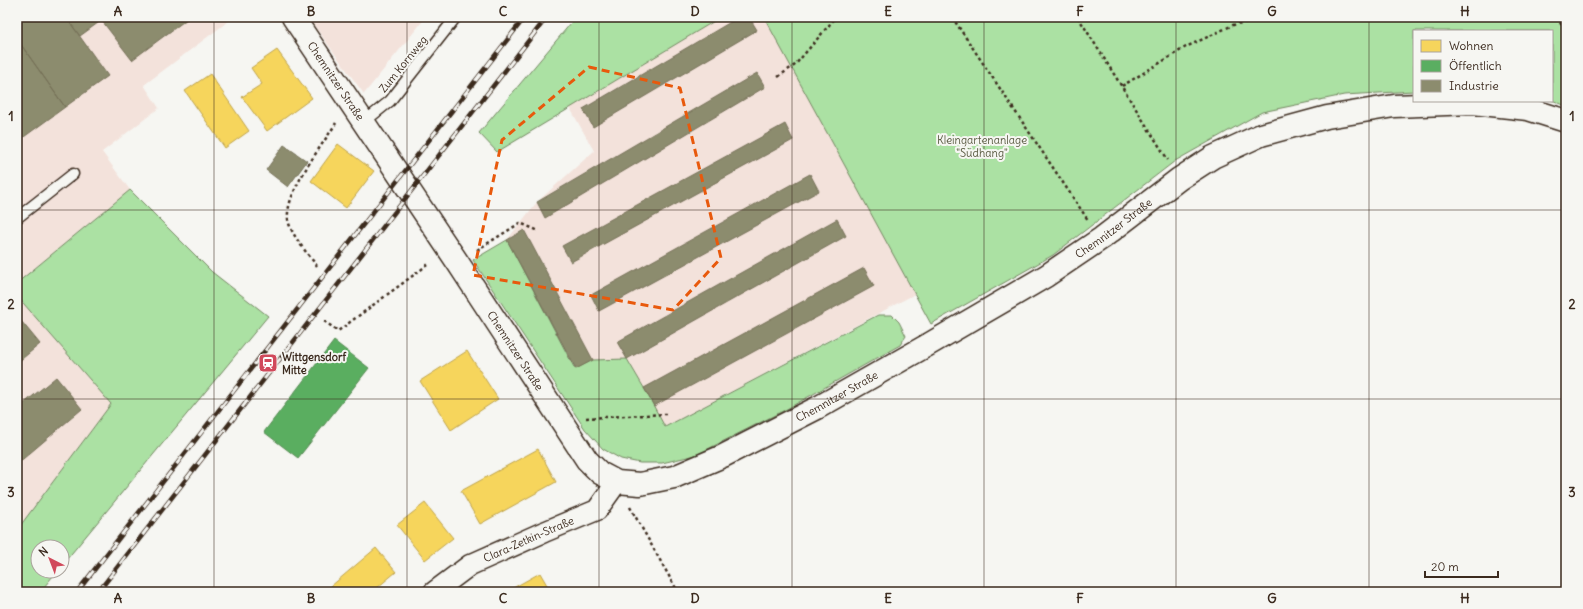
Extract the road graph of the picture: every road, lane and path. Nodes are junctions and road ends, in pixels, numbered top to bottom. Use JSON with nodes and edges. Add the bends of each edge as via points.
{"nodes":[{"id":1,"x":293,"y":17,"type":"edge"},
{"id":2,"x":456,"y":17,"type":"edge"},
{"id":3,"x":836,"y":17,"type":"edge"},
{"id":4,"x":952,"y":17,"type":"edge"},
{"id":5,"x":1078,"y":17,"type":"edge"},
{"id":6,"x":1264,"y":17,"type":"edge"},
{"id":7,"x":1557,"y":17,"type":"edge"},
{"id":8,"x":1566,"y":33,"type":"edge"},
{"id":9,"x":778,"y":77,"type":"dead end"},
{"id":10,"x":1122,"y":86,"type":"junction"},
{"id":11,"x":350,"y":101,"type":"junction"},
{"id":12,"x":1566,"y":121,"type":"edge"},
{"id":13,"x":364,"y":122,"type":"junction"},
{"id":14,"x":73,"y":174,"type":"dead end"},
{"id":15,"x":1179,"y":179,"type":"junction"},
{"id":16,"x":17,"y":218,"type":"edge"},
{"id":17,"x":539,"y":231,"type":"dead end"},
{"id":18,"x":1102,"y":238,"type":"junction"},
{"id":19,"x":453,"y":256,"type":"junction"},
{"id":20,"x":317,"y":266,"type":"dead end"},
{"id":21,"x":324,"y":321,"type":"dead end"},
{"id":22,"x":666,"y":414,"type":"dead end"},
{"id":23,"x":565,"y":427,"type":"junction"},
{"id":24,"x":617,"y":482,"type":"junction"},
{"id":25,"x":434,"y":592,"type":"edge"},
{"id":26,"x":678,"y":592,"type":"edge"}],
"edges":[{"from":1,"to":11,"type":"street","name":"Chemnitzer Straße"},
{"from":2,"to":13,"type":"lane","name":"Zum Kornweg","via":[[390,101]]},
{"from":3,"to":9,"type":"path","via":[[795,65]]},
{"from":4,"to":18,"type":"path"},
{"from":5,"to":10,"type":"path"},
{"from":6,"to":10,"type":"path","via":[[1234,25],[1186,47]]},
{"from":7,"to":8,"type":"path"},
{"from":10,"to":15,"type":"path"},
{"from":11,"to":13,"type":"street","name":"Chemnitzer Straße"},
{"from":11,"to":20,"type":"path","via":[[302,176],[290,202],[288,219],[299,244]]},
{"from":12,"to":15,"type":"street","name":"Chemnitzer Straße","via":[[1528,109],[1473,103],[1394,106],[1327,117],[1261,135],[1213,157]]},
{"from":13,"to":19,"type":"street","name":"Chemnitzer Straße"},
{"from":14,"to":16,"type":"lane"},
{"from":15,"to":18,"type":"street","name":"Chemnitzer Straße"},
{"from":17,"to":19,"type":"path","via":[[520,223]]},
{"from":18,"to":24,"type":"street","name":"Chemnitzer Straße","via":[[1046,276],[926,346],[817,408],[723,456],[674,477],[640,484]]},
{"from":19,"to":21,"type":"path","via":[[338,331]]},
{"from":19,"to":23,"type":"street","name":"Chemnitzer Straße"},
{"from":22,"to":23,"type":"path","via":[[581,418]]},
{"from":23,"to":24,"type":"street","name":"Chemnitzer Straße","via":[[587,460],[600,473]]},
{"from":24,"to":25,"type":"street","name":"Clara-Zetkin-Straße","via":[[597,510],[470,565]]},
{"from":24,"to":26,"type":"path"}]}
